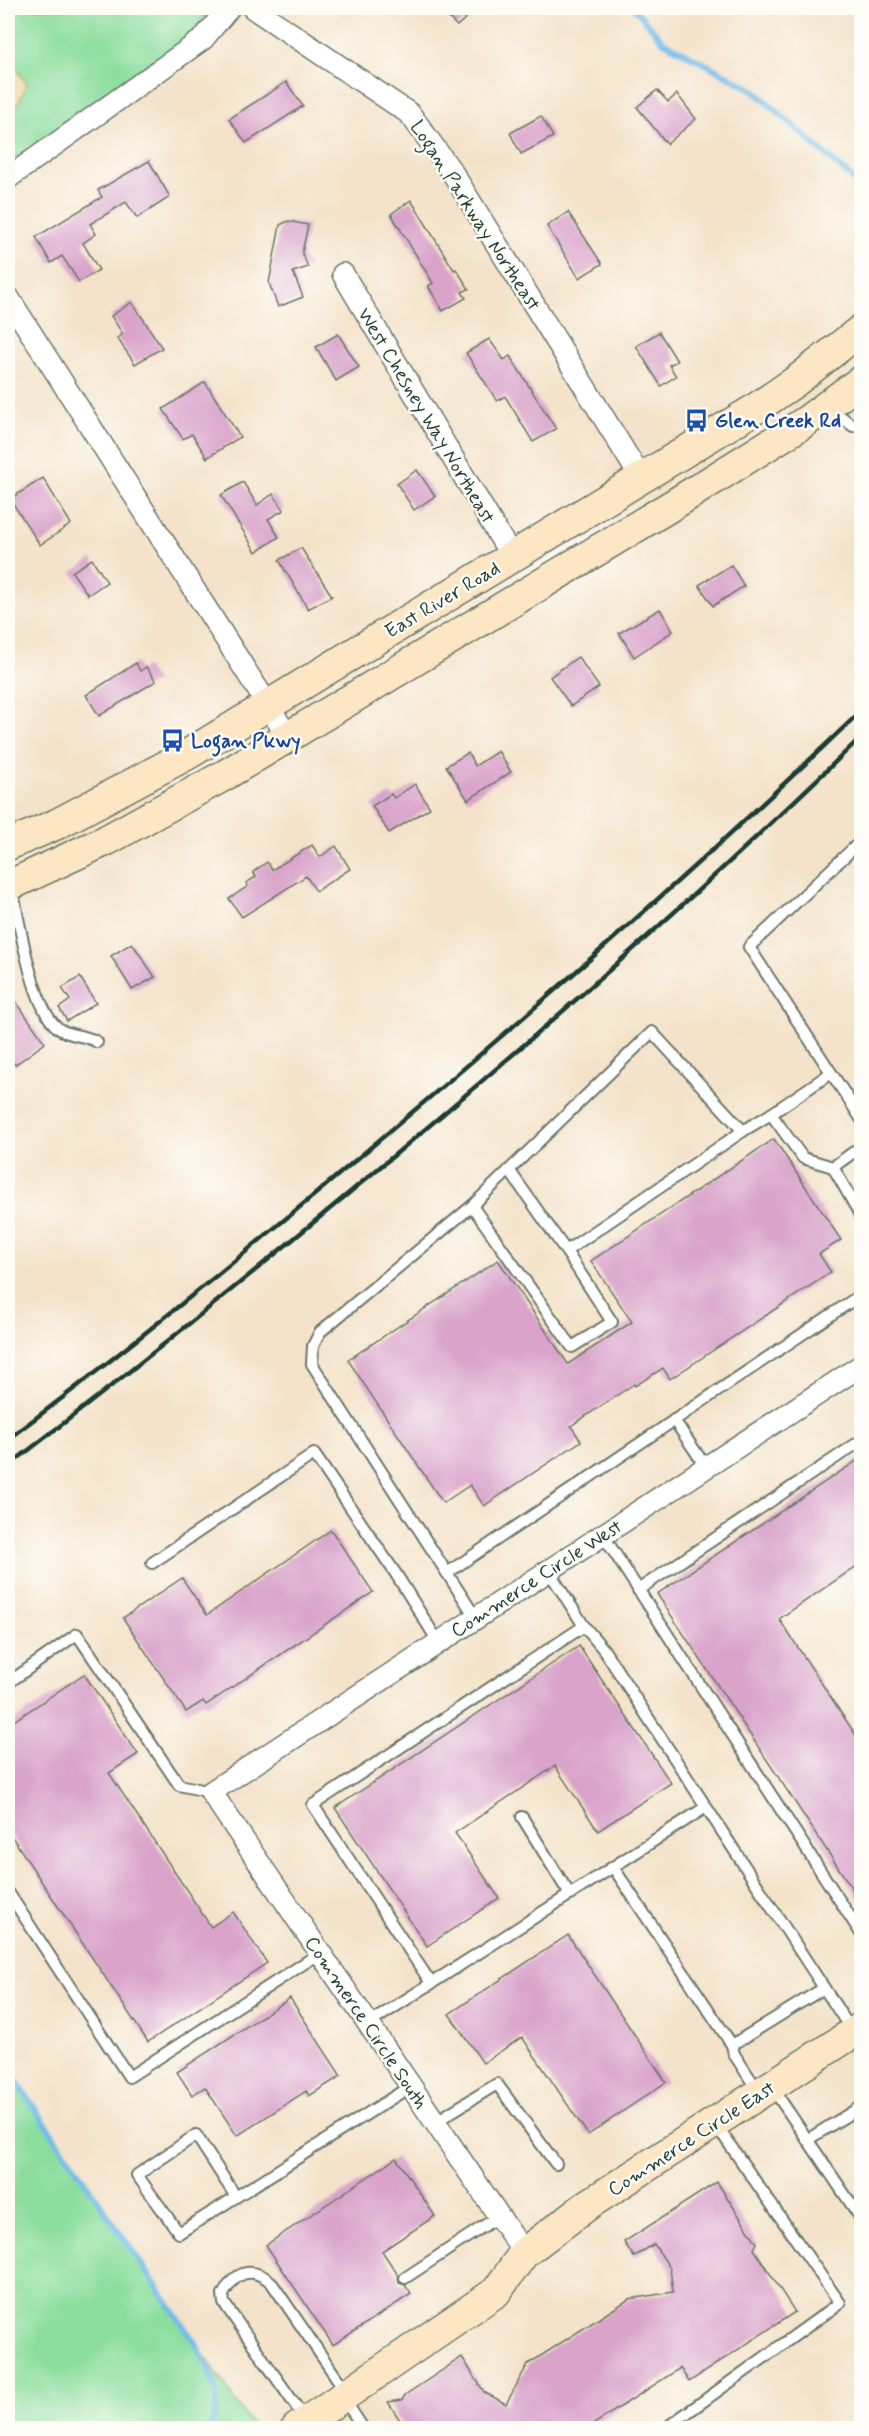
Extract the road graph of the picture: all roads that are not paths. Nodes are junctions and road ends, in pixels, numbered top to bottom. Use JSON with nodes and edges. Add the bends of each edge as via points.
{"nodes":[{"id":1,"x":229,"y":8,"type":"edge"},
{"id":2,"x":253,"y":8,"type":"edge"},
{"id":3,"x":8,"y":178,"type":"edge"},
{"id":4,"x":458,"y":179,"type":"dead end"},
{"id":5,"x":343,"y":274,"type":"dead end"},
{"id":6,"x":8,"y":297,"type":"edge"},
{"id":7,"x":861,"y":329,"type":"edge"},
{"id":8,"x":861,"y":380,"type":"edge"},
{"id":9,"x":828,"y":405,"type":"junction"},
{"id":10,"x":861,"y":421,"type":"edge"},
{"id":11,"x":638,"y":473,"type":"junction"},
{"id":12,"x":512,"y":557,"type":"junction"},
{"id":13,"x":268,"y":704,"type":"junction"},
{"id":14,"x":288,"y":737,"type":"junction"},
{"id":15,"x":861,"y":840,"type":"edge"},
{"id":16,"x":8,"y":845,"type":"edge"},
{"id":17,"x":9,"y":885,"type":"edge"},
{"id":18,"x":97,"y":1042,"type":"dead end"},
{"id":19,"x":831,"y":1073,"type":"junction"},
{"id":20,"x":771,"y":1114,"type":"junction"},
{"id":21,"x":861,"y":1120,"type":"edge"},
{"id":22,"x":743,"y":1131,"type":"junction"},
{"id":23,"x":861,"y":1146,"type":"edge"},
{"id":24,"x":833,"y":1167,"type":"junction"},
{"id":25,"x":509,"y":1170,"type":"junction"},
{"id":26,"x":472,"y":1206,"type":"junction"},
{"id":27,"x":861,"y":1218,"type":"edge"},
{"id":28,"x":566,"y":1251,"type":"junction"},
{"id":29,"x":861,"y":1294,"type":"edge"},
{"id":30,"x":861,"y":1365,"type":"edge"},
{"id":31,"x":674,"y":1420,"type":"junction"},
{"id":32,"x":861,"y":1440,"type":"edge"},
{"id":33,"x":706,"y":1467,"type":"junction"},
{"id":34,"x":603,"y":1535,"type":"junction"},
{"id":35,"x":152,"y":1563,"type":"dead end"},
{"id":36,"x":548,"y":1570,"type":"junction"},
{"id":37,"x":447,"y":1573,"type":"junction"},
{"id":38,"x":638,"y":1590,"type":"junction"},
{"id":39,"x":476,"y":1618,"type":"junction"},
{"id":40,"x":584,"y":1626,"type":"junction"},
{"id":41,"x":438,"y":1643,"type":"junction"},
{"id":42,"x":8,"y":1683,"type":"edge"},
{"id":43,"x":211,"y":1792,"type":"junction"},
{"id":44,"x":706,"y":1807,"type":"junction"},
{"id":45,"x":522,"y":1817,"type":"dead end"},
{"id":46,"x":614,"y":1867,"type":"junction"},
{"id":47,"x":8,"y":1892,"type":"edge"},
{"id":48,"x":570,"y":1895,"type":"junction"},
{"id":49,"x":861,"y":1935,"type":"edge"},
{"id":50,"x":320,"y":1953,"type":"junction"},
{"id":51,"x":431,"y":1983,"type":"junction"},
{"id":52,"x":824,"y":1988,"type":"junction"},
{"id":53,"x":368,"y":2024,"type":"junction"},
{"id":54,"x":857,"y":2030,"type":"edge"},
{"id":55,"x":732,"y":2045,"type":"junction"},
{"id":56,"x":411,"y":2086,"type":"junction"},
{"id":57,"x":765,"y":2090,"type":"junction"},
{"id":58,"x":861,"y":2106,"type":"edge"},
{"id":59,"x":435,"y":2121,"type":"junction"},
{"id":60,"x":715,"y":2123,"type":"junction"},
{"id":61,"x":807,"y":2140,"type":"junction"},
{"id":62,"x":556,"y":2164,"type":"dead end"},
{"id":63,"x":236,"y":2197,"type":"junction"},
{"id":64,"x":499,"y":2216,"type":"junction"},
{"id":65,"x":861,"y":2220,"type":"edge"},
{"id":66,"x":524,"y":2253,"type":"junction"},
{"id":67,"x":405,"y":2278,"type":"dead end"},
{"id":68,"x":344,"y":2395,"type":"junction"},
{"id":69,"x":301,"y":2425,"type":"edge"},
{"id":70,"x":363,"y":2428,"type":"edge"},
{"id":71,"x":666,"y":2428,"type":"edge"}],
"edges":[{"from":1,"to":3,"type":"street","via":[[203,39]]},
{"from":2,"to":11,"type":"street","name":"Logan Parkway Northeast","via":[[410,114],[452,171]]},
{"from":4,"to":11,"type":"street"},
{"from":5,"to":12,"type":"street","name":"West Chesney Way Northeast"},
{"from":6,"to":13,"type":"street"},
{"from":7,"to":11,"type":"main road","name":"East River Road","via":[[763,404]]},
{"from":8,"to":9,"type":"main road","name":"East River Road"},
{"from":9,"to":10,"type":"lane","via":[[853,426]]},
{"from":9,"to":14,"type":"main road","name":"East River Road","via":[[679,501]]},
{"from":11,"to":12,"type":"main road","name":"East River Road"},
{"from":12,"to":13,"type":"main road","name":"East River Road"},
{"from":13,"to":14,"type":"street"},
{"from":13,"to":16,"type":"main road","name":"East River Road","via":[[119,792]]},
{"from":14,"to":17,"type":"main road","name":"East River Road","via":[[107,840]]},
{"from":15,"to":19,"type":"lane","via":[[748,947]]},
{"from":17,"to":18,"type":"lane","via":[[37,993],[46,1013],[59,1030],[89,1036]]},
{"from":19,"to":20,"type":"lane"},
{"from":19,"to":21,"type":"lane"},
{"from":20,"to":22,"type":"lane"},
{"from":20,"to":24,"type":"lane","via":[[803,1158]]},
{"from":22,"to":25,"type":"lane","via":[[652,1032]]},
{"from":22,"to":28,"type":"lane"},
{"from":23,"to":24,"type":"lane"},
{"from":24,"to":27,"type":"lane"},
{"from":25,"to":26,"type":"lane"},
{"from":25,"to":28,"type":"lane"},
{"from":26,"to":28,"type":"lane","via":[[572,1347],[612,1322]]},
{"from":26,"to":37,"type":"lane","via":[[320,1332],[313,1346],[312,1364]]},
{"from":29,"to":31,"type":"lane"},
{"from":30,"to":33,"type":"street","name":"Commerce Circle West"},
{"from":31,"to":33,"type":"lane"},
{"from":31,"to":37,"type":"lane"},
{"from":32,"to":38,"type":"lane"},
{"from":33,"to":34,"type":"street","name":"Commerce Circle West"},
{"from":34,"to":36,"type":"street","name":"Commerce Circle West"},
{"from":34,"to":38,"type":"lane"},
{"from":35,"to":41,"type":"lane","via":[[314,1454]]},
{"from":36,"to":39,"type":"street","name":"Commerce Circle West"},
{"from":36,"to":40,"type":"lane"},
{"from":37,"to":39,"type":"lane"},
{"from":38,"to":49,"type":"lane"},
{"from":39,"to":41,"type":"street","name":"Commerce Circle West"},
{"from":40,"to":44,"type":"lane","via":[[604,1650]]},
{"from":40,"to":51,"type":"lane","via":[[313,1805]]},
{"from":41,"to":43,"type":"street","name":"Commerce Circle West"},
{"from":42,"to":43,"type":"lane","via":[[77,1634],[179,1785]]},
{"from":43,"to":50,"type":"street","name":"Commerce Circle South"},
{"from":44,"to":46,"type":"lane"},
{"from":44,"to":52,"type":"lane"},
{"from":45,"to":48,"type":"lane"},
{"from":46,"to":48,"type":"lane"},
{"from":46,"to":55,"type":"lane"},
{"from":47,"to":50,"type":"lane","via":[[129,2077]]},
{"from":48,"to":51,"type":"lane"},
{"from":50,"to":53,"type":"street","name":"Commerce Circle South"},
{"from":51,"to":53,"type":"lane"},
{"from":52,"to":54,"type":"lane"},
{"from":52,"to":55,"type":"lane"},
{"from":53,"to":56,"type":"street","name":"Commerce Circle South"},
{"from":54,"to":57,"type":"main road","name":"Commerce Circle East"},
{"from":55,"to":57,"type":"lane","via":[[734,2054]]},
{"from":56,"to":59,"type":"street","name":"Commerce Circle South"},
{"from":56,"to":63,"type":"lane"},
{"from":57,"to":60,"type":"main road","name":"Commerce Circle East"},
{"from":57,"to":61,"type":"lane"},
{"from":58,"to":61,"type":"lane"},
{"from":59,"to":62,"type":"lane","via":[[497,2084]]},
{"from":59,"to":64,"type":"street","name":"Commerce Circle South"},
{"from":60,"to":66,"type":"main road","name":"Commerce Circle East","via":[[589,2204]]},
{"from":60,"to":71,"type":"lane","via":[[840,2303]]},
{"from":61,"to":65,"type":"lane"},
{"from":63,"to":63,"type":"lane","via":[[179,2233],[137,2175],[196,2135]]},
{"from":64,"to":66,"type":"street","name":"Commerce Circle South"},
{"from":64,"to":67,"type":"lane"},
{"from":66,"to":68,"type":"main road","name":"Commerce Circle East","via":[[496,2292]]},
{"from":68,"to":69,"type":"main road","name":"Commerce Circle East"},
{"from":68,"to":69,"type":"lane","via":[[271,2282],[261,2274],[247,2273],[235,2278],[223,2295],[224,2303]]},
{"from":68,"to":70,"type":"lane"}]}
